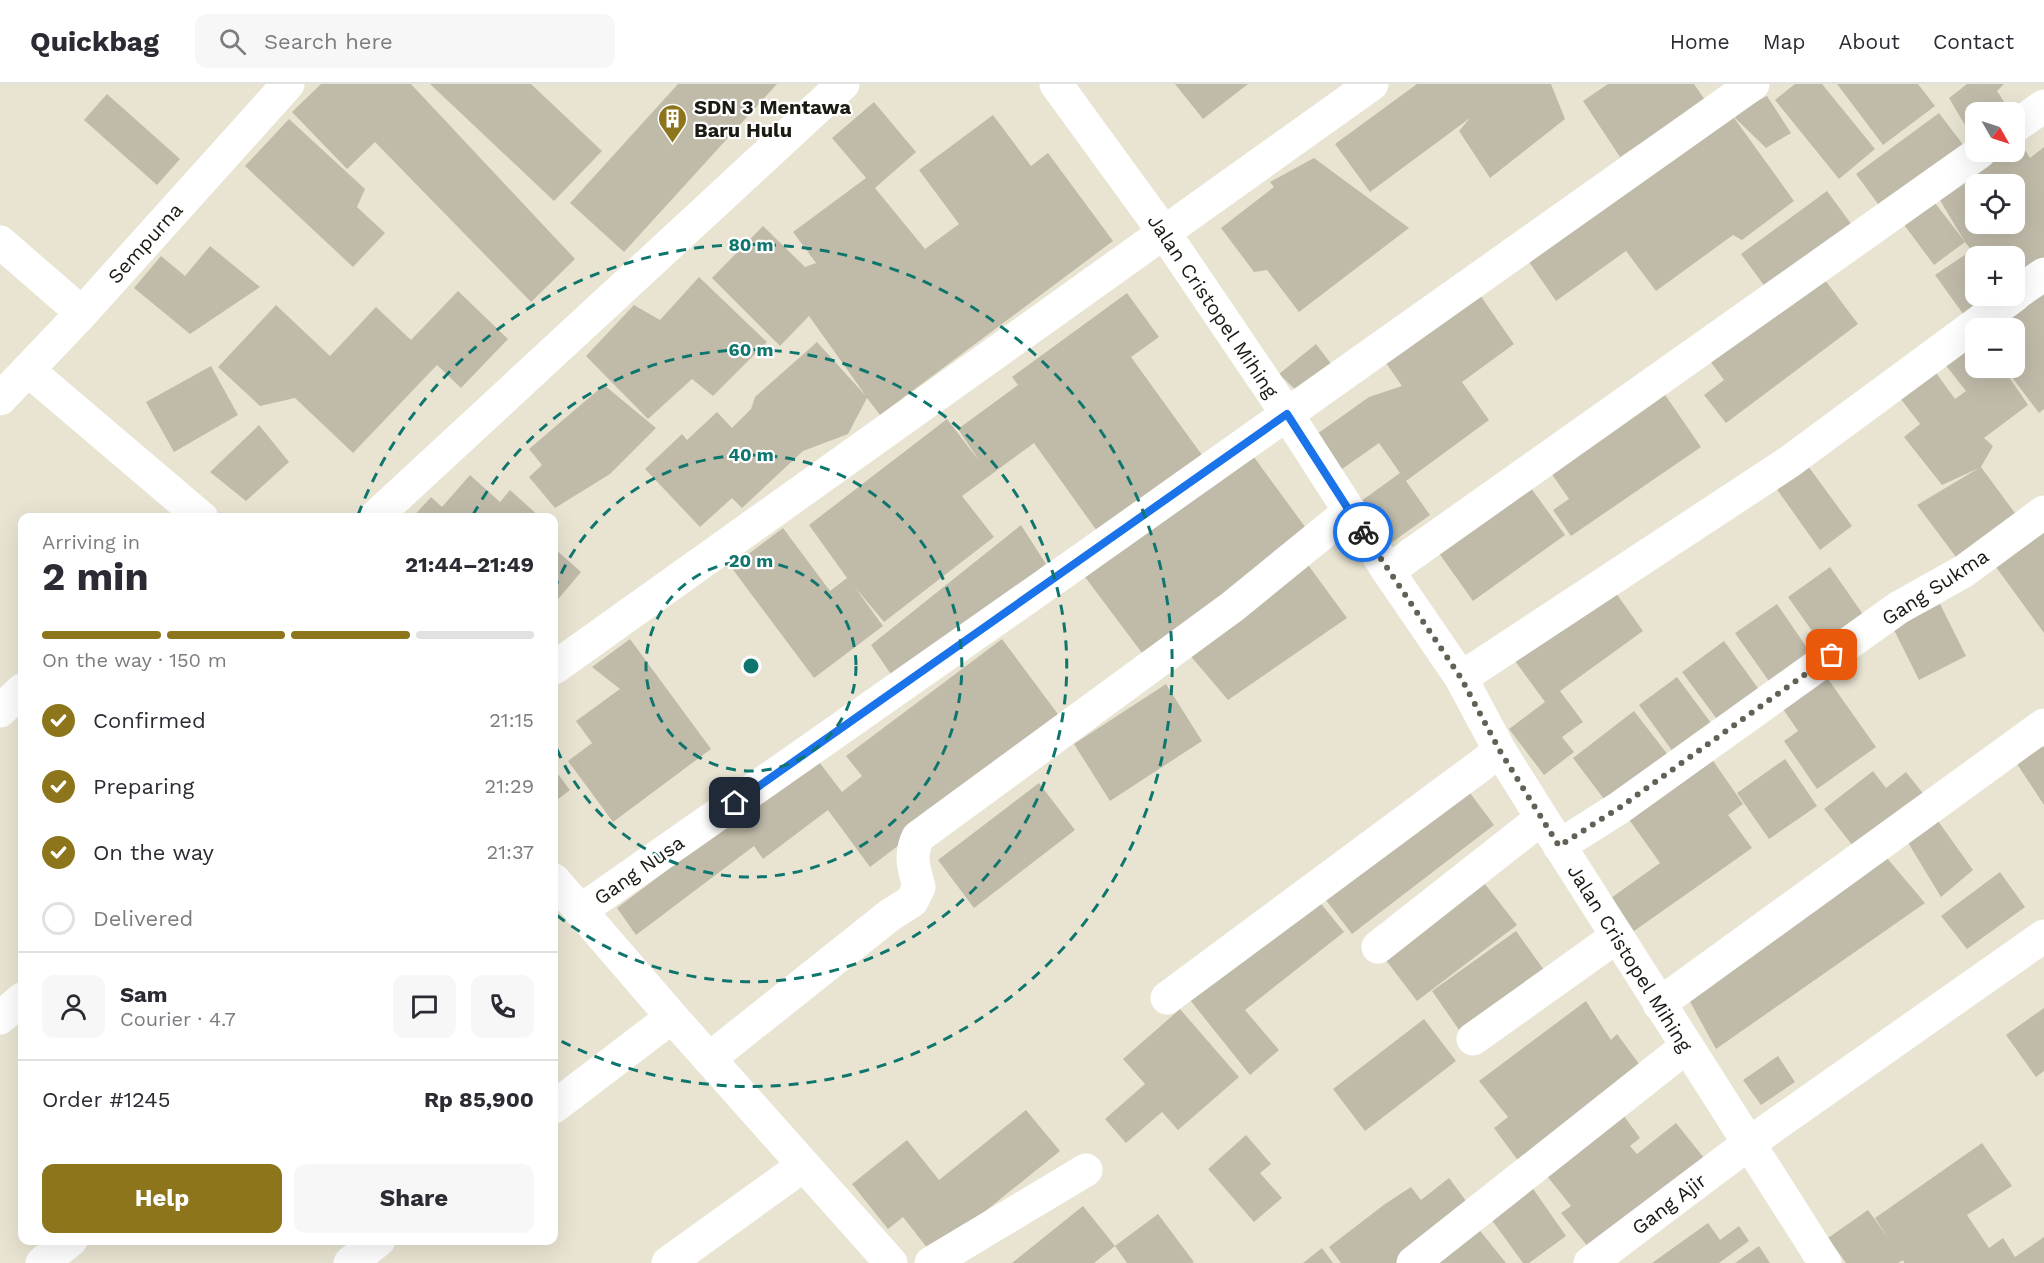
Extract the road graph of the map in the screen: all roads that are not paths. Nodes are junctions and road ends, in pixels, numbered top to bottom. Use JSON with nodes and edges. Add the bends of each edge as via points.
{"nodes":[{"id":1,"x":288,"y":84,"type":"edge"},
{"id":2,"x":843,"y":84,"type":"edge"},
{"id":3,"x":1056,"y":84,"type":"edge"},
{"id":4,"x":1372,"y":84,"type":"edge"},
{"id":5,"x":1752,"y":84,"type":"edge"},
{"id":6,"x":2044,"y":106,"type":"edge"},
{"id":7,"x":2025,"y":119,"type":"edge"},
{"id":8,"x":1966,"y":162,"type":"edge"},
{"id":9,"x":1163,"y":231,"type":"junction"},
{"id":10,"x":0,"y":242,"type":"edge"},
{"id":11,"x":2044,"y":273,"type":"edge"},
{"id":12,"x":2025,"y":287,"type":"edge"},
{"id":13,"x":1999,"y":306,"type":"edge"},
{"id":14,"x":82,"y":313,"type":"junction"},
{"id":15,"x":28,"y":370,"type":"junction"},
{"id":16,"x":0,"y":399,"type":"edge"},
{"id":17,"x":1287,"y":414,"type":"junction"},
{"id":18,"x":1350,"y":511,"type":"junction"},
{"id":19,"x":2044,"y":512,"type":"edge"},
{"id":20,"x":195,"y":513,"type":"edge"},
{"id":21,"x":379,"y":513,"type":"edge"},
{"id":22,"x":1388,"y":571,"type":"junction"},
{"id":23,"x":558,"y":665,"type":"edge"},
{"id":24,"x":1461,"y":678,"type":"junction"},
{"id":25,"x":18,"y":694,"type":"edge"},
{"id":26,"x":0,"y":711,"type":"edge"},
{"id":27,"x":2044,"y":725,"type":"edge"},
{"id":28,"x":1500,"y":751,"type":"junction"},
{"id":29,"x":1542,"y":818,"type":"junction"},
{"id":30,"x":1559,"y":846,"type":"junction"},
{"id":31,"x":558,"y":885,"type":"edge"},
{"id":32,"x":580,"y":911,"type":"junction"},
{"id":33,"x":2044,"y":936,"type":"edge"},
{"id":34,"x":1616,"y":937,"type":"junction"},
{"id":35,"x":1378,"y":947,"type":"dead end"},
{"id":36,"x":1167,"y":998,"type":"dead end"},
{"id":37,"x":18,"y":1002,"type":"edge"},
{"id":38,"x":1659,"y":1004,"type":"junction"},
{"id":39,"x":672,"y":1017,"type":"junction"},
{"id":40,"x":0,"y":1018,"type":"edge"},
{"id":41,"x":1473,"y":1040,"type":"dead end"},
{"id":42,"x":1686,"y":1047,"type":"junction"},
{"id":43,"x":709,"y":1059,"type":"junction"},
{"id":44,"x":558,"y":1104,"type":"edge"},
{"id":45,"x":1748,"y":1144,"type":"junction"},
{"id":46,"x":804,"y":1165,"type":"junction"},
{"id":47,"x":1086,"y":1170,"type":"dead end"},
{"id":48,"x":65,"y":1245,"type":"edge"},
{"id":49,"x":373,"y":1245,"type":"edge"},
{"id":50,"x":42,"y":1263,"type":"edge"},
{"id":51,"x":350,"y":1263,"type":"edge"},
{"id":52,"x":668,"y":1263,"type":"edge"},
{"id":53,"x":891,"y":1263,"type":"edge"},
{"id":54,"x":931,"y":1263,"type":"edge"},
{"id":55,"x":1413,"y":1263,"type":"edge"},
{"id":56,"x":1590,"y":1263,"type":"edge"},
{"id":57,"x":1825,"y":1263,"type":"edge"}],
"edges":[{"from":1,"to":14,"type":"street","name":"Sempurna"},
{"from":2,"to":21,"type":"street"},
{"from":3,"to":9,"type":"street","name":"Jalan Cristopel Mihing"},
{"from":4,"to":9,"type":"street"},
{"from":5,"to":17,"type":"street","name":"Gang Nusa"},
{"from":6,"to":7,"type":"street"},
{"from":8,"to":22,"type":"street"},
{"from":9,"to":17,"type":"street","name":"Jalan Cristopel Mihing"},
{"from":9,"to":23,"type":"street"},
{"from":10,"to":14,"type":"street"},
{"from":11,"to":12,"type":"street"},
{"from":13,"to":24,"type":"street","via":[[1789,462]]},
{"from":14,"to":15,"type":"street","name":"Sempurna"},
{"from":15,"to":16,"type":"street","name":"Sempurna"},
{"from":15,"to":20,"type":"street"},
{"from":17,"to":18,"type":"street","name":"Jalan Cristopel Mihing"},
{"from":17,"to":32,"type":"street","name":"Gang Nusa"},
{"from":18,"to":22,"type":"street","name":"Jalan Cristopel Mihing"},
{"from":18,"to":43,"type":"street","via":[[1232,607],[918,837],[912,849],[919,887],[912,901]]},
{"from":19,"to":30,"type":"street","name":"Gang Sukma","via":[[1964,571],[1899,608],[1619,808]]},
{"from":22,"to":24,"type":"street","name":"Jalan Cristopel Mihing"},
{"from":24,"to":28,"type":"street","name":"Jalan Cristopel Mihing"},
{"from":25,"to":26,"type":"street"},
{"from":27,"to":38,"type":"street"},
{"from":28,"to":29,"type":"street","name":"Jalan Cristopel Mihing"},
{"from":28,"to":36,"type":"street"},
{"from":29,"to":30,"type":"street","name":"Jalan Cristopel Mihing"},
{"from":29,"to":35,"type":"street"},
{"from":30,"to":34,"type":"street","name":"Jalan Cristopel Mihing"},
{"from":31,"to":32,"type":"street"},
{"from":32,"to":39,"type":"street"},
{"from":33,"to":45,"type":"street","name":"Gang Ajir"},
{"from":34,"to":38,"type":"street","name":"Jalan Cristopel Mihing"},
{"from":34,"to":41,"type":"street"},
{"from":37,"to":40,"type":"street"},
{"from":38,"to":42,"type":"street","name":"Jalan Cristopel Mihing"},
{"from":39,"to":43,"type":"street"},
{"from":39,"to":44,"type":"street"},
{"from":42,"to":45,"type":"street","name":"Jalan Cristopel Mihing"},
{"from":42,"to":55,"type":"street"},
{"from":43,"to":46,"type":"street"},
{"from":45,"to":56,"type":"street","name":"Gang Ajir"},
{"from":45,"to":57,"type":"street","name":"Jalan Cristopel Mihing"},
{"from":46,"to":52,"type":"street"},
{"from":46,"to":53,"type":"street"},
{"from":47,"to":54,"type":"street"},
{"from":48,"to":50,"type":"street"},
{"from":49,"to":51,"type":"street"}]}
